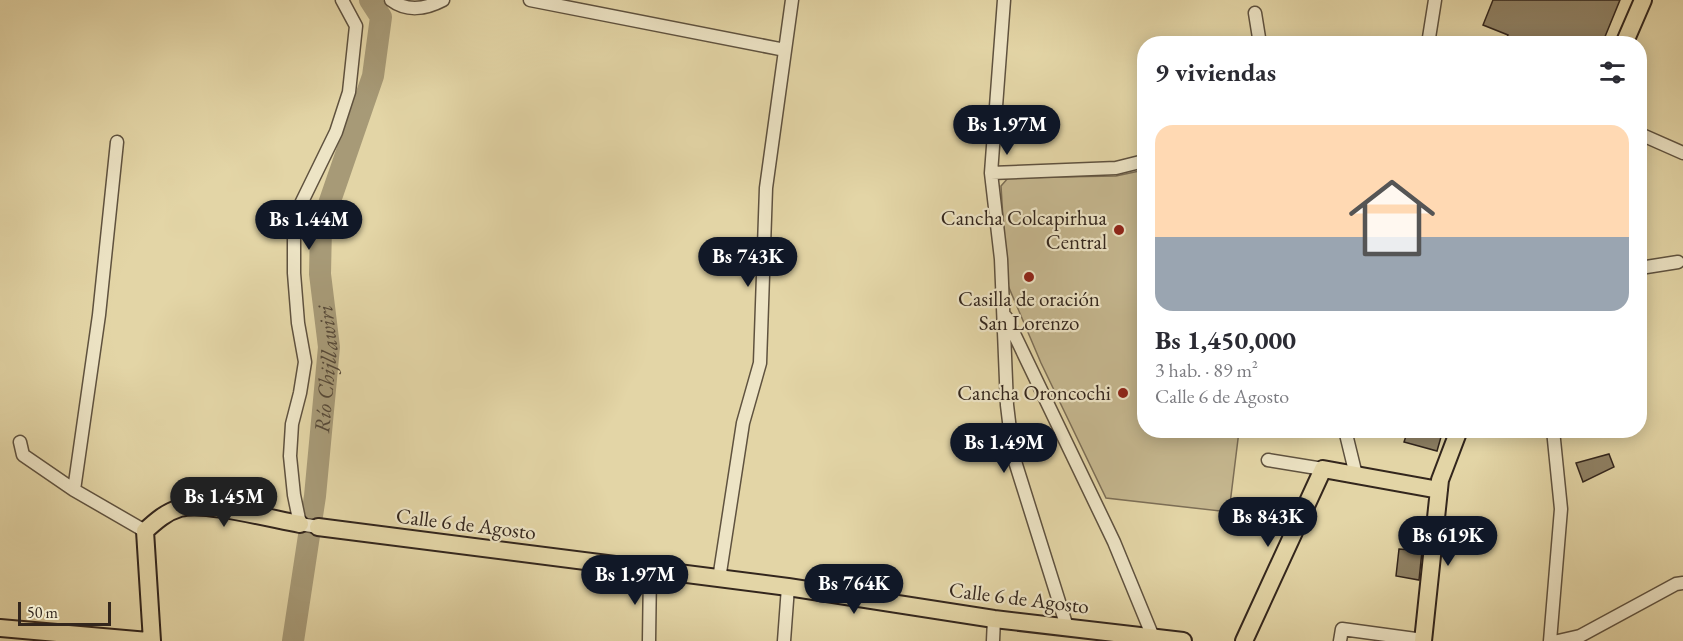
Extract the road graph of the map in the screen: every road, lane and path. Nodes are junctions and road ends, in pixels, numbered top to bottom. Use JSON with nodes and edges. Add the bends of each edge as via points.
{"nodes":[{"id":1,"x":342,"y":0,"type":"edge"},
{"id":2,"x":391,"y":0,"type":"edge"},
{"id":3,"x":443,"y":0,"type":"edge"},
{"id":4,"x":530,"y":0,"type":"edge"},
{"id":5,"x":792,"y":0,"type":"edge"},
{"id":6,"x":1004,"y":0,"type":"edge"},
{"id":7,"x":1435,"y":0,"type":"edge"},
{"id":8,"x":1643,"y":0,"type":"edge"},
{"id":9,"x":1255,"y":13,"type":"dead end"},
{"id":10,"x":1259,"y":36,"type":"edge"},
{"id":11,"x":1429,"y":36,"type":"edge"},
{"id":12,"x":1627,"y":36,"type":"edge"},
{"id":13,"x":784,"y":50,"type":"junction"},
{"id":14,"x":1647,"y":137,"type":"edge"},
{"id":15,"x":117,"y":142,"type":"dead end"},
{"id":16,"x":1683,"y":153,"type":"edge"},
{"id":17,"x":1137,"y":163,"type":"edge"},
{"id":18,"x":991,"y":173,"type":"junction"},
{"id":19,"x":1678,"y":262,"type":"dead end"},
{"id":20,"x":1647,"y":267,"type":"edge"},
{"id":21,"x":1003,"y":310,"type":"junction"},
{"id":22,"x":1347,"y":438,"type":"edge"},
{"id":23,"x":1456,"y":438,"type":"edge"},
{"id":24,"x":1554,"y":438,"type":"edge"},
{"id":25,"x":20,"y":442,"type":"dead end"},
{"id":26,"x":1268,"y":460,"type":"dead end"},
{"id":27,"x":1323,"y":469,"type":"junction"},
{"id":28,"x":1356,"y":475,"type":"junction"},
{"id":29,"x":74,"y":490,"type":"junction"},
{"id":30,"x":1439,"y":490,"type":"junction"},
{"id":31,"x":308,"y":525,"type":"junction"},
{"id":32,"x":145,"y":531,"type":"junction"},
{"id":33,"x":650,"y":570,"type":"junction"},
{"id":34,"x":719,"y":579,"type":"junction"},
{"id":35,"x":1683,"y":583,"type":"edge"},
{"id":36,"x":788,"y":587,"type":"junction"},
{"id":37,"x":994,"y":619,"type":"junction"},
{"id":38,"x":1067,"y":627,"type":"junction"},
{"id":39,"x":0,"y":628,"type":"edge"},
{"id":40,"x":1153,"y":639,"type":"edge"},
{"id":41,"x":1423,"y":640,"type":"edge"},
{"id":42,"x":150,"y":641,"type":"edge"},
{"id":43,"x":649,"y":641,"type":"edge"},
{"id":44,"x":784,"y":641,"type":"edge"},
{"id":45,"x":993,"y":641,"type":"edge"},
{"id":46,"x":1183,"y":641,"type":"edge"},
{"id":47,"x":1244,"y":641,"type":"edge"},
{"id":48,"x":1340,"y":641,"type":"edge"},
{"id":49,"x":1550,"y":641,"type":"edge"},
{"id":50,"x":1558,"y":641,"type":"edge"}],
"edges":[{"from":1,"to":31,"type":"street","via":[[356,26],[349,92],[336,132],[294,218],[294,273],[305,362],[292,424],[290,456],[294,495]]},
{"from":2,"to":3,"type":"street","via":[[413,9]]},
{"from":4,"to":13,"type":"street"},
{"from":5,"to":13,"type":"street"},
{"from":6,"to":18,"type":"street"},
{"from":7,"to":11,"type":"street"},
{"from":8,"to":12,"type":"main road"},
{"from":9,"to":10,"type":"street"},
{"from":13,"to":34,"type":"street","via":[[766,188],[760,363],[743,423]]},
{"from":14,"to":16,"type":"street"},
{"from":15,"to":29,"type":"street","via":[[99,315]]},
{"from":17,"to":18,"type":"street","via":[[1116,168]]},
{"from":18,"to":21,"type":"street"},
{"from":19,"to":20,"type":"street"},
{"from":21,"to":38,"type":"street","via":[[1013,455]]},
{"from":21,"to":40,"type":"street","via":[[1114,542]]},
{"from":22,"to":28,"type":"street"},
{"from":23,"to":30,"type":"main road"},
{"from":24,"to":49,"type":"street","via":[[1561,509]]},
{"from":25,"to":29,"type":"street","via":[[23,455]]},
{"from":26,"to":27,"type":"street"},
{"from":27,"to":28,"type":"main road"},
{"from":27,"to":47,"type":"main road"},
{"from":28,"to":30,"type":"main road"},
{"from":29,"to":32,"type":"street"},
{"from":30,"to":41,"type":"main road"},
{"from":31,"to":32,"type":"main road","name":"Calle 6 de Agosto","via":[[191,506],[163,516]]},
{"from":31,"to":33,"type":"main road","name":"Calle 6 de Agosto"},
{"from":32,"to":42,"type":"main road"},
{"from":33,"to":34,"type":"main road","name":"Calle 6 de Agosto"},
{"from":33,"to":43,"type":"street"},
{"from":34,"to":36,"type":"main road","name":"Calle 6 de Agosto"},
{"from":35,"to":50,"type":"street","via":[[1580,636]]},
{"from":36,"to":37,"type":"main road","name":"Calle 6 de Agosto"},
{"from":36,"to":44,"type":"street"},
{"from":37,"to":38,"type":"main road","name":"Calle 6 de Agosto"},
{"from":37,"to":45,"type":"street"},
{"from":38,"to":40,"type":"main road","name":"Calle 6 de Agosto"},
{"from":39,"to":42,"type":"main road"},
{"from":40,"to":46,"type":"main road","name":"Calle 6 de Agosto"},
{"from":41,"to":48,"type":"street","via":[[1342,629]]}]}
